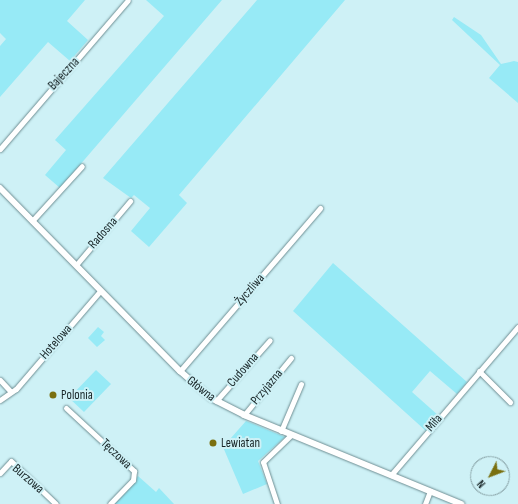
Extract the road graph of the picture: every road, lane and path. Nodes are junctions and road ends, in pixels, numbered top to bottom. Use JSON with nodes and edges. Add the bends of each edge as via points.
{"nodes":[{"id":1,"x":128,"y":0,"type":"edge"},
{"id":2,"x":0,"y":149,"type":"edge"},
{"id":3,"x":82,"y":166,"type":"dead end"},
{"id":4,"x":0,"y":188,"type":"edge"},
{"id":5,"x":130,"y":201,"type":"dead end"},
{"id":6,"x":320,"y":208,"type":"dead end"},
{"id":7,"x":32,"y":221,"type":"junction"},
{"id":8,"x":76,"y":265,"type":"junction"},
{"id":9,"x":100,"y":290,"type":"junction"},
{"id":10,"x":518,"y":327,"type":"edge"},
{"id":11,"x":270,"y":340,"type":"dead end"},
{"id":12,"x":291,"y":358,"type":"dead end"},
{"id":13,"x":180,"y":371,"type":"junction"},
{"id":14,"x":478,"y":371,"type":"junction"},
{"id":15,"x":0,"y":380,"type":"edge"},
{"id":16,"x":301,"y":384,"type":"dead end"},
{"id":17,"x":11,"y":392,"type":"junction"},
{"id":18,"x":0,"y":400,"type":"edge"},
{"id":19,"x":216,"y":401,"type":"junction"},
{"id":20,"x":510,"y":402,"type":"dead end"},
{"id":21,"x":66,"y":408,"type":"dead end"},
{"id":22,"x":244,"y":416,"type":"junction"},
{"id":23,"x":281,"y":431,"type":"junction"},
{"id":24,"x":291,"y":435,"type":"junction"},
{"id":25,"x":0,"y":473,"type":"edge"},
{"id":26,"x":391,"y":476,"type":"junction"},
{"id":27,"x":430,"y":491,"type":"junction"},
{"id":28,"x":56,"y":504,"type":"edge"},
{"id":29,"x":110,"y":504,"type":"edge"},
{"id":30,"x":277,"y":504,"type":"edge"},
{"id":31,"x":425,"y":504,"type":"edge"},
{"id":32,"x":461,"y":504,"type":"edge"}],
"edges":[{"from":1,"to":2,"type":"street","name":"Bajeczna"},
{"from":3,"to":7,"type":"street"},
{"from":4,"to":7,"type":"street","name":"Główna"},
{"from":5,"to":8,"type":"street","name":"Radosna"},
{"from":6,"to":13,"type":"street","name":"Życzliwa"},
{"from":7,"to":8,"type":"street","name":"Główna"},
{"from":8,"to":9,"type":"street","name":"Główna"},
{"from":9,"to":13,"type":"street","name":"Główna"},
{"from":9,"to":17,"type":"street","name":"Hotelowa"},
{"from":10,"to":14,"type":"street","name":"Miła"},
{"from":11,"to":19,"type":"street","name":"Cudowna"},
{"from":12,"to":22,"type":"street","name":"Przyjazna"},
{"from":13,"to":19,"type":"street","name":"Główna"},
{"from":14,"to":20,"type":"street"},
{"from":14,"to":26,"type":"street","name":"Miła"},
{"from":15,"to":17,"type":"street"},
{"from":16,"to":23,"type":"street"},
{"from":17,"to":18,"type":"street","name":"Hotelowa"},
{"from":19,"to":22,"type":"street","name":"Główna"},
{"from":21,"to":29,"type":"street","name":"Tęczowa","via":[[134,471],[133,480]]},
{"from":22,"to":23,"type":"street","name":"Główna"},
{"from":23,"to":24,"type":"street","name":"Główna"},
{"from":24,"to":26,"type":"street","name":"Główna"},
{"from":24,"to":30,"type":"street","via":[[263,462]]},
{"from":25,"to":28,"type":"street","name":"Burzowa","via":[[11,461]]},
{"from":26,"to":27,"type":"street","name":"Główna"},
{"from":27,"to":31,"type":"street"},
{"from":27,"to":32,"type":"street","name":"Główna"}]}
